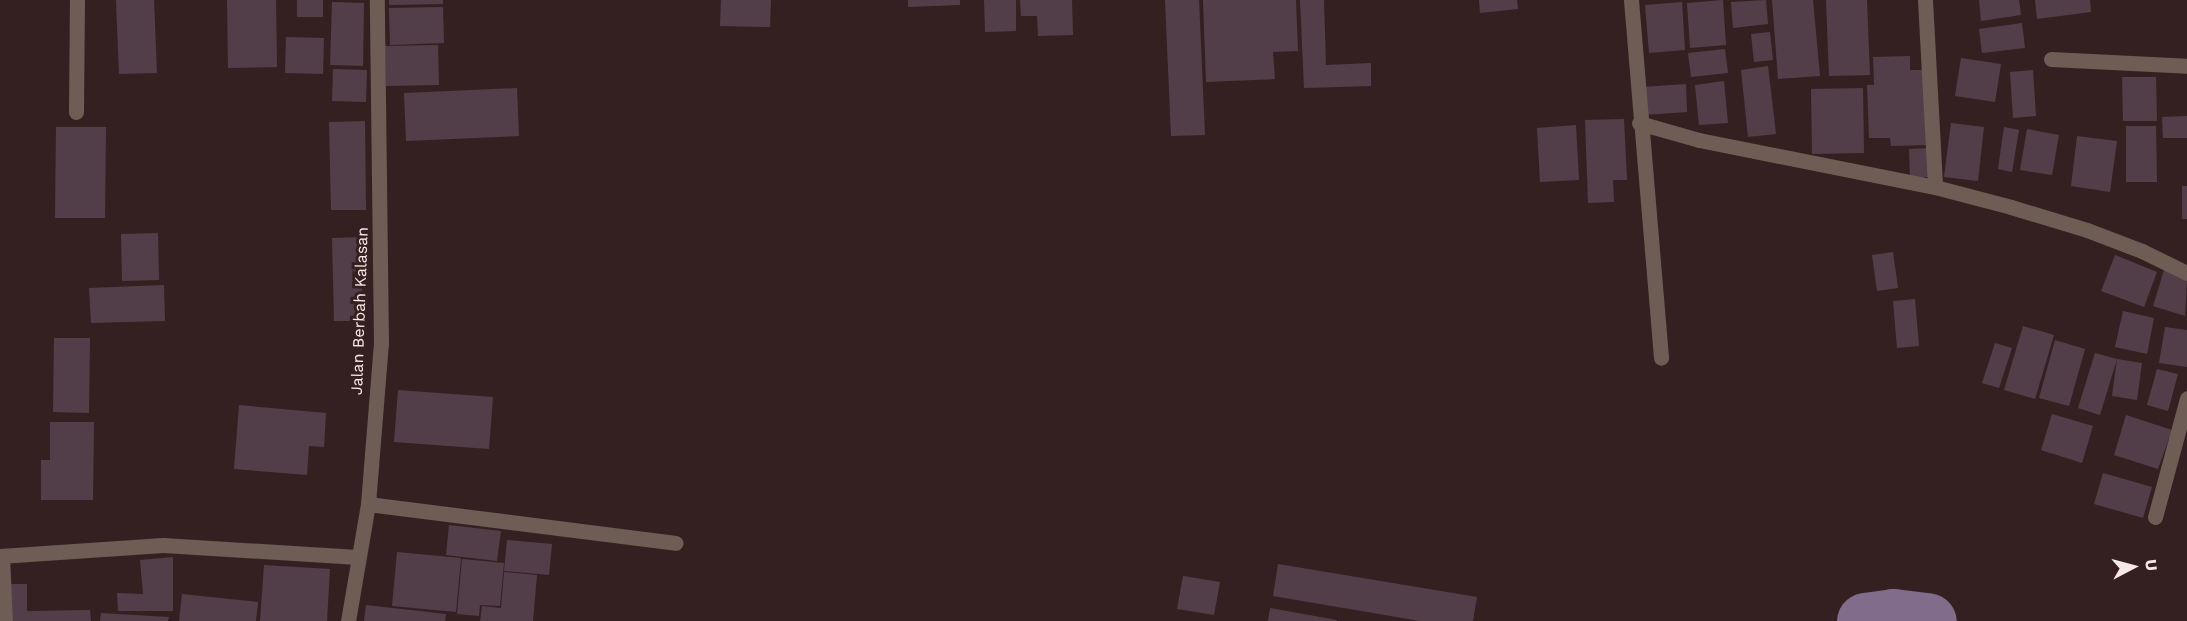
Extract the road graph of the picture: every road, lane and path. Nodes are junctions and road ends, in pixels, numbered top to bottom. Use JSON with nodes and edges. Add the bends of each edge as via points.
{"nodes":[{"id":1,"x":77,"y":0,"type":"edge"},
{"id":2,"x":377,"y":0,"type":"edge"},
{"id":3,"x":1631,"y":0,"type":"edge"},
{"id":4,"x":1925,"y":0,"type":"edge"},
{"id":5,"x":2051,"y":59,"type":"dead end"},
{"id":6,"x":2187,"y":66,"type":"edge"},
{"id":7,"x":76,"y":112,"type":"dead end"},
{"id":8,"x":1639,"y":123,"type":"junction"},
{"id":9,"x":1935,"y":187,"type":"junction"},
{"id":10,"x":2187,"y":273,"type":"edge"},
{"id":11,"x":1661,"y":358,"type":"dead end"},
{"id":12,"x":2187,"y":398,"type":"edge"},
{"id":13,"x":368,"y":504,"type":"junction"},
{"id":14,"x":2155,"y":517,"type":"dead end"},
{"id":15,"x":676,"y":543,"type":"dead end"},
{"id":16,"x":1,"y":556,"type":"edge"},
{"id":17,"x":358,"y":556,"type":"junction"},
{"id":18,"x":5,"y":621,"type":"edge"},
{"id":19,"x":348,"y":621,"type":"edge"}],
"edges":[{"from":1,"to":7,"type":"street"},
{"from":2,"to":13,"type":"street","name":"Jalan Berbah Kalasan","via":[[381,345]]},
{"from":3,"to":8,"type":"street"},
{"from":4,"to":9,"type":"street"},
{"from":5,"to":6,"type":"street"},
{"from":8,"to":9,"type":"street","via":[[1699,140]]},
{"from":8,"to":11,"type":"street"},
{"from":9,"to":10,"type":"street","via":[[2087,230]]},
{"from":12,"to":14,"type":"street"},
{"from":13,"to":15,"type":"street"},
{"from":13,"to":17,"type":"street","name":"Jalan Berbah Kalasan"},
{"from":16,"to":17,"type":"street","via":[[163,545]]},
{"from":16,"to":18,"type":"street"},
{"from":17,"to":19,"type":"street","name":"Jalan Berbah Kalasan"}]}
